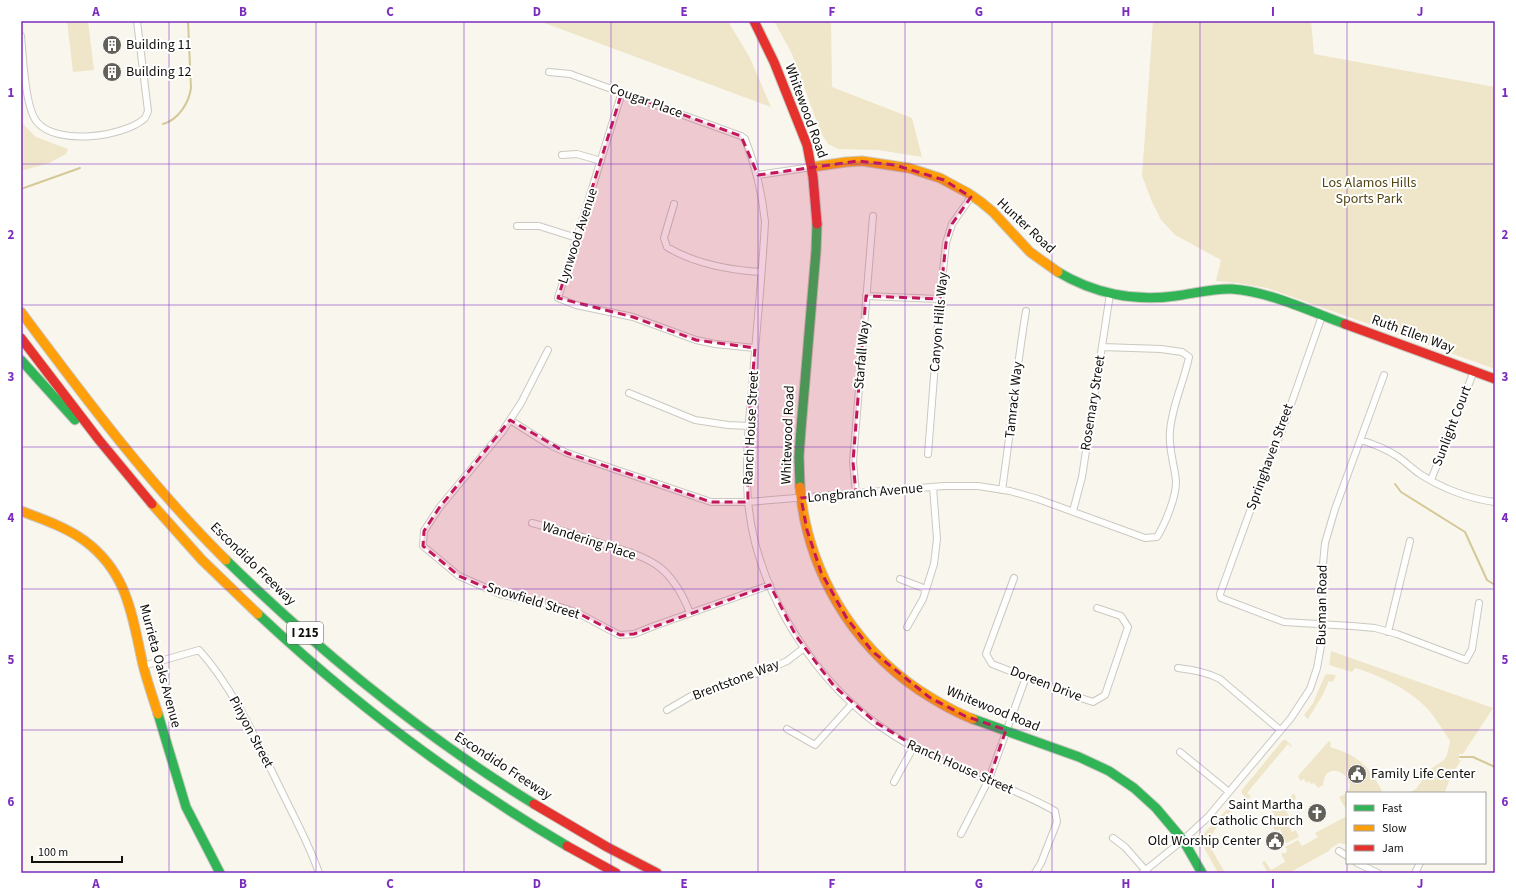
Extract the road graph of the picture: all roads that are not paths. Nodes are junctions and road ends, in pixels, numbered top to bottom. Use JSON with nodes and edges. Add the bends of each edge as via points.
{"nodes":[{"id":1,"x":137,"y":21,"type":"edge"},
{"id":2,"x":754,"y":21,"type":"edge"},
{"id":3,"x":21,"y":36,"type":"edge"},
{"id":4,"x":549,"y":72,"type":"dead end"},
{"id":5,"x":622,"y":92,"type":"junction"},
{"id":6,"x":741,"y":136,"type":"joint"},
{"id":7,"x":562,"y":154,"type":"dead end"},
{"id":8,"x":601,"y":161,"type":"junction"},
{"id":9,"x":812,"y":167,"type":"junction"},
{"id":10,"x":758,"y":175,"type":"junction"},
{"id":11,"x":971,"y":197,"type":"junction"},
{"id":12,"x":674,"y":204,"type":"dead end"},
{"id":13,"x":873,"y":216,"type":"dead end"},
{"id":14,"x":517,"y":226,"type":"dead end"},
{"id":15,"x":577,"y":238,"type":"junction"},
{"id":16,"x":761,"y":272,"type":"junction"},
{"id":17,"x":1110,"y":294,"type":"junction"},
{"id":18,"x":866,"y":296,"type":"junction"},
{"id":19,"x":940,"y":299,"type":"junction"},
{"id":20,"x":22,"y":310,"type":"edge"},
{"id":21,"x":1026,"y":311,"type":"dead end"},
{"id":22,"x":1322,"y":316,"type":"junction"},
{"id":23,"x":21,"y":338,"type":"edge"},
{"id":24,"x":1102,"y":347,"type":"junction"},
{"id":25,"x":755,"y":348,"type":"junction"},
{"id":26,"x":548,"y":350,"type":"dead end"},
{"id":27,"x":21,"y":360,"type":"edge"},
{"id":28,"x":1474,"y":371,"type":"junction"},
{"id":29,"x":1384,"y":375,"type":"dead end"},
{"id":30,"x":1495,"y":379,"type":"edge"},
{"id":31,"x":629,"y":393,"type":"dead end"},
{"id":32,"x":510,"y":420,"type":"junction"},
{"id":33,"x":748,"y":426,"type":"junction"},
{"id":34,"x":1361,"y":440,"type":"junction"},
{"id":35,"x":928,"y":454,"type":"dead end"},
{"id":36,"x":110,"y":455,"type":"junction"},
{"id":37,"x":1431,"y":480,"type":"junction"},
{"id":38,"x":933,"y":487,"type":"junction"},
{"id":39,"x":1002,"y":490,"type":"junction"},
{"id":40,"x":856,"y":493,"type":"junction"},
{"id":41,"x":801,"y":498,"type":"junction"},
{"id":42,"x":748,"y":502,"type":"junction"},
{"id":43,"x":1495,"y":502,"type":"edge"},
{"id":44,"x":21,"y":511,"type":"edge"},
{"id":45,"x":1073,"y":511,"type":"junction"},
{"id":46,"x":532,"y":523,"type":"dead end"},
{"id":47,"x":1410,"y":541,"type":"dead end"},
{"id":48,"x":1014,"y":578,"type":"dead end"},
{"id":49,"x":900,"y":579,"type":"dead end"},
{"id":50,"x":770,"y":585,"type":"junction"},
{"id":51,"x":926,"y":589,"type":"junction"},
{"id":52,"x":1479,"y":603,"type":"dead end"},
{"id":53,"x":1097,"y":608,"type":"dead end"},
{"id":54,"x":690,"y":614,"type":"junction"},
{"id":55,"x":1323,"y":625,"type":"junction"},
{"id":56,"x":906,"y":627,"type":"dead end"},
{"id":57,"x":1388,"y":632,"type":"junction"},
{"id":58,"x":804,"y":648,"type":"junction"},
{"id":59,"x":143,"y":666,"type":"junction"},
{"id":60,"x":1178,"y":668,"type":"dead end"},
{"id":61,"x":1026,"y":677,"type":"junction"},
{"id":62,"x":852,"y":704,"type":"junction"},
{"id":63,"x":667,"y":710,"type":"dead end"},
{"id":64,"x":787,"y":729,"type":"dead end"},
{"id":65,"x":1006,"y":730,"type":"junction"},
{"id":66,"x":1280,"y":730,"type":"junction"},
{"id":67,"x":913,"y":748,"type":"junction"},
{"id":68,"x":1180,"y":752,"type":"dead end"},
{"id":69,"x":989,"y":779,"type":"junction"},
{"id":70,"x":894,"y":782,"type":"dead end"},
{"id":71,"x":1229,"y":792,"type":"junction"},
{"id":72,"x":961,"y":834,"type":"dead end"},
{"id":73,"x":1113,"y":838,"type":"dead end"},
{"id":74,"x":1183,"y":840,"type":"junction"},
{"id":75,"x":1339,"y":851,"type":"dead end"},
{"id":76,"x":1346,"y":855,"type":"edge"},
{"id":77,"x":1359,"y":864,"type":"edge"},
{"id":78,"x":1420,"y":864,"type":"edge"},
{"id":79,"x":1145,"y":872,"type":"edge"},
{"id":80,"x":220,"y":873,"type":"edge"},
{"id":81,"x":319,"y":873,"type":"edge"},
{"id":82,"x":616,"y":873,"type":"edge"},
{"id":83,"x":657,"y":873,"type":"edge"},
{"id":84,"x":1035,"y":873,"type":"edge"},
{"id":85,"x":1202,"y":873,"type":"edge"},
{"id":86,"x":1378,"y":873,"type":"edge"},
{"id":87,"x":1415,"y":873,"type":"edge"}],
"edges":[{"from":1,"to":3,"type":"street","via":[[148,111],[145,119],[113,133],[93,136],[72,137],[56,133],[38,123],[30,104]]},
{"from":2,"to":9,"type":"main road","name":"Whitewood Road","via":[[798,123]]},
{"from":4,"to":5,"type":"street","name":"Cougar Place","via":[[570,74]]},
{"from":5,"to":6,"type":"street","name":"Cougar Place"},
{"from":5,"to":8,"type":"street","name":"Lynwood Avenue"},
{"from":6,"to":10,"type":"street","name":"Ranch House Street","via":[[745,139]]},
{"from":7,"to":8,"type":"street","via":[[577,154]]},
{"from":8,"to":15,"type":"street","name":"Lynwood Avenue"},
{"from":9,"to":10,"type":"street","name":"Hunter Road"},
{"from":9,"to":11,"type":"main road","name":"Hunter Road","via":[[858,161],[895,165],[944,180]]},
{"from":9,"to":41,"type":"main road","name":"Whitewood Road","via":[[817,240],[800,434]]},
{"from":10,"to":16,"type":"street","name":"Ranch House Street","via":[[764,222]]},
{"from":11,"to":17,"type":"main road","name":"Hunter Road","via":[[993,212],[1030,252],[1052,268],[1070,279]]},
{"from":11,"to":19,"type":"street","name":"Canyon Hills Way","via":[[952,224],[946,243]]},
{"from":12,"to":16,"type":"street","via":[[664,238],[667,247],[715,266]]},
{"from":13,"to":18,"type":"street","name":"Starfall Way"},
{"from":14,"to":15,"type":"street","via":[[539,226]]},
{"from":15,"to":25,"type":"street","name":"Lynwood Avenue","via":[[558,298],[576,305],[633,317],[696,340]]},
{"from":16,"to":25,"type":"street","name":"Ranch House Street"},
{"from":17,"to":22,"type":"main road","name":"Hunter Road","via":[[1144,298],[1235,290],[1273,298]]},
{"from":17,"to":24,"type":"street","name":"Rosemary Street"},
{"from":18,"to":19,"type":"street"},
{"from":18,"to":40,"type":"street","name":"Starfall Way","via":[[853,462]]},
{"from":19,"to":35,"type":"street","name":"Canyon Hills Way"},
{"from":20,"to":83,"type":"main road","name":"Escondido Freeway","number":"I 215","via":[[130,454],[179,510],[234,568],[313,640],[373,691],[466,760],[542,809]]},
{"from":21,"to":39,"type":"street","name":"Tamrack Way"},
{"from":22,"to":28,"type":"main road","name":"Ruth Ellen Way"},
{"from":22,"to":55,"type":"street","name":"Springhaven Street","via":[[1220,594],[1221,598],[1273,619]]},
{"from":23,"to":36,"type":"main road","number":"I 215"},
{"from":24,"to":45,"type":"street","name":"Rosemary Street","via":[[1082,477]]},
{"from":24,"to":45,"type":"street","name":"Longbranch Avenue","via":[[1161,349],[1182,352],[1189,357],[1170,431],[1176,483],[1163,526],[1157,537],[1145,538]]},
{"from":25,"to":33,"type":"street","name":"Ranch House Street"},
{"from":26,"to":32,"type":"street","name":"Snowfield Street"},
{"from":27,"to":36,"type":"main road"},
{"from":28,"to":30,"type":"main road","name":"Ruth Ellen Way"},
{"from":28,"to":37,"type":"street","name":"Sunlight Court"},
{"from":29,"to":34,"type":"street","name":"Busman Road"},
{"from":31,"to":33,"type":"street","via":[[696,420]]},
{"from":32,"to":42,"type":"street","name":"Longbranch Avenue","via":[[567,453],[711,502]]},
{"from":32,"to":54,"type":"street","name":"Snowfield Street","via":[[424,531],[423,546],[460,576],[500,594],[551,604],[578,613],[620,634],[634,634]]},
{"from":33,"to":42,"type":"street","name":"Ranch House Street"},
{"from":34,"to":37,"type":"street","via":[[1395,454]]},
{"from":34,"to":55,"type":"street","name":"Busman Road","via":[[1325,544]]},
{"from":36,"to":82,"type":"main road","number":"I 215","via":[[193,550],[256,613],[347,694],[460,779],[533,826]]},
{"from":37,"to":43,"type":"street","via":[[1468,497]]},
{"from":38,"to":39,"type":"street","name":"Longbranch Avenue","via":[[978,486]]},
{"from":38,"to":40,"type":"street","name":"Longbranch Avenue"},
{"from":38,"to":51,"type":"street","via":[[937,539],[934,564]]},
{"from":39,"to":45,"type":"street","name":"Longbranch Avenue"},
{"from":40,"to":41,"type":"street","name":"Longbranch Avenue"},
{"from":41,"to":42,"type":"street","name":"Longbranch Avenue"},
{"from":41,"to":65,"type":"main road","name":"Whitewood Road","via":[[809,537],[821,572],[846,617],[872,650],[897,674],[929,697],[965,716]]},
{"from":42,"to":50,"type":"street","name":"Ranch House Street","via":[[756,542]]},
{"from":44,"to":59,"type":"main road","name":"Murrieta Oaks Avenue","via":[[70,532],[94,548],[109,563],[132,612]]},
{"from":46,"to":54,"type":"street","name":"Wandering Place","via":[[629,552],[658,566],[684,596]]},
{"from":47,"to":57,"type":"street"},
{"from":48,"to":61,"type":"street","name":"Doreen Drive","via":[[986,654],[992,664]]},
{"from":49,"to":51,"type":"street"},
{"from":50,"to":54,"type":"street"},
{"from":50,"to":58,"type":"street","name":"Ranch House Street"},
{"from":51,"to":56,"type":"street","via":[[923,599]]},
{"from":52,"to":57,"type":"street","via":[[1472,649],[1466,660]]},
{"from":53,"to":61,"type":"street","name":"Doreen Drive","via":[[1121,616],[1128,627],[1105,694],[1094,702]]},
{"from":55,"to":57,"type":"street","via":[[1363,626]]},
{"from":55,"to":66,"type":"street","name":"Busman Road","via":[[1320,656],[1310,689]]},
{"from":58,"to":62,"type":"street","name":"Ranch House Street","via":[[821,671]]},
{"from":58,"to":63,"type":"street","name":"Brentstone Way","via":[[770,670],[691,696]]},
{"from":59,"to":80,"type":"main road","name":"Murrieta Oaks Avenue","via":[[186,807]]},
{"from":59,"to":81,"type":"street","name":"Pinyon Street","via":[[199,650],[208,660],[223,681],[266,758]]},
{"from":60,"to":66,"type":"street","via":[[1196,670],[1220,680]]},
{"from":61,"to":65,"type":"street"},
{"from":62,"to":64,"type":"street","via":[[815,745]]},
{"from":62,"to":67,"type":"street","name":"Ranch House Street","via":[[890,734]]},
{"from":65,"to":69,"type":"street"},
{"from":65,"to":74,"type":"main road","name":"Whitewood Road","via":[[1109,771],[1146,798]]},
{"from":66,"to":71,"type":"street","name":"Busman Road"},
{"from":67,"to":69,"type":"street","name":"Ranch House Street"},
{"from":67,"to":70,"type":"street"},
{"from":68,"to":71,"type":"street"},
{"from":69,"to":72,"type":"street"},
{"from":69,"to":84,"type":"street","name":"Ranch House Street","via":[[1055,811],[1056,822]]},
{"from":71,"to":74,"type":"street","name":"Busman Road","via":[[1208,817]]},
{"from":73,"to":79,"type":"street","via":[[1125,847]]},
{"from":74,"to":79,"type":"street","name":"Busman Road"},
{"from":74,"to":85,"type":"main road","name":"Whitewood Road"},
{"from":75,"to":76,"type":"street"},
{"from":77,"to":86,"type":"street"},
{"from":78,"to":87,"type":"street"}]}
